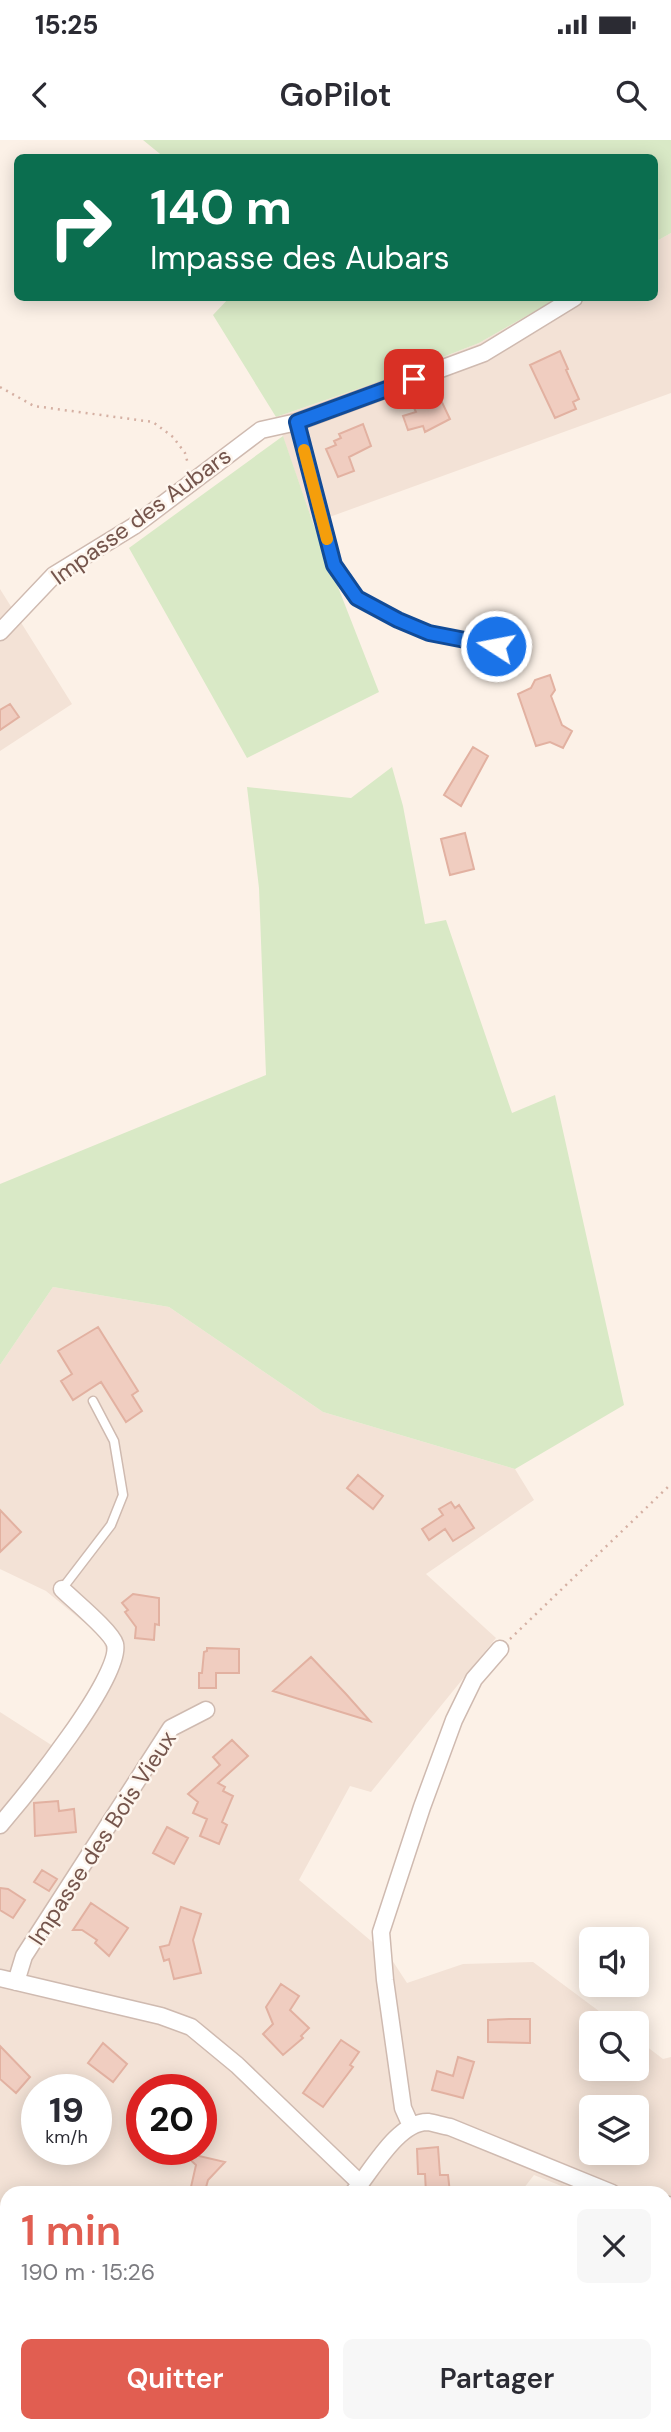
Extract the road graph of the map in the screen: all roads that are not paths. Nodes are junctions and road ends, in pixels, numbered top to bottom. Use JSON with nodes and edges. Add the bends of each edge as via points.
{"nodes":[{"id":1,"x":569,"y":301,"type":"edge"},
{"id":2,"x":297,"y":422,"type":"junction"},
{"id":3,"x":0,"y":632,"type":"edge"},
{"id":4,"x":496,"y":646,"type":"dead end"},
{"id":5,"x":93,"y":1401,"type":"dead end"},
{"id":6,"x":62,"y":1589,"type":"joint"},
{"id":7,"x":500,"y":1649,"type":"road end"},
{"id":8,"x":206,"y":1710,"type":"dead end"},
{"id":9,"x":0,"y":1825,"type":"edge"},
{"id":10,"x":8,"y":1980,"type":"edge"},
{"id":11,"x":411,"y":2126,"type":"junction"},
{"id":12,"x":355,"y":2186,"type":"edge"},
{"id":13,"x":359,"y":2186,"type":"edge"},
{"id":14,"x":595,"y":2186,"type":"edge"}],
"edges":[{"from":1,"to":2,"type":"street","name":"Impasse des Aubars","via":[[484,353]]},
{"from":2,"to":3,"type":"street","name":"Impasse des Aubars","via":[[261,430],[134,526],[54,575]]},
{"from":2,"to":4,"type":"lane","via":[[334,565],[357,598],[429,633]]},
{"from":5,"to":6,"type":"lane","via":[[114,1441],[123,1495],[111,1525]]},
{"from":6,"to":9,"type":"street","via":[[111,1635],[116,1646],[112,1667],[67,1741]]},
{"from":7,"to":11,"type":"street","via":[[474,1679],[454,1720],[381,1932],[403,2108]]},
{"from":8,"to":10,"type":"street","name":"Impasse des Bois Vieux","via":[[171,1728]]},
{"from":10,"to":12,"type":"street","via":[[191,2027],[237,2065]]},
{"from":11,"to":13,"type":"street"},
{"from":11,"to":14,"type":"street","via":[[427,2122],[450,2127]]}]}
